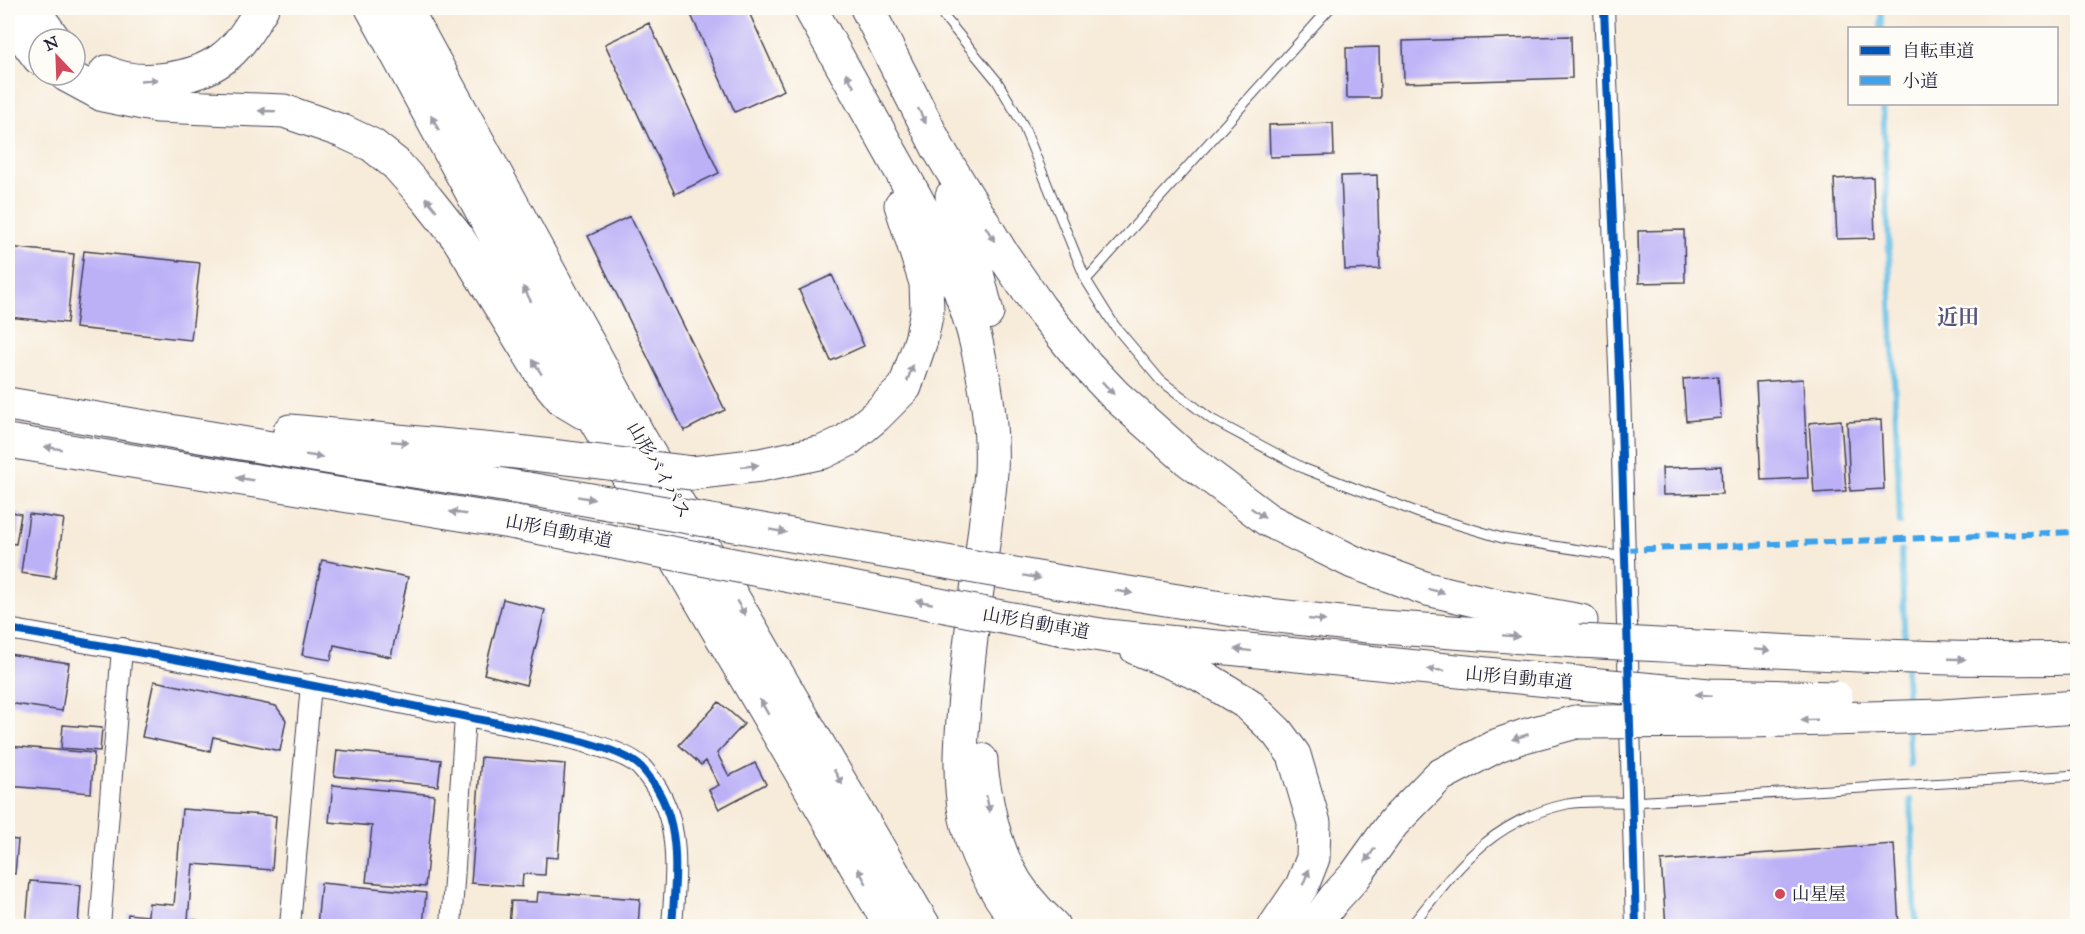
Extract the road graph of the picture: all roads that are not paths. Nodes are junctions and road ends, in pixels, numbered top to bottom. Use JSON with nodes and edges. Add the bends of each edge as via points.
{"nodes":[{"id":1,"x":32,"y":8,"type":"edge"},
{"id":2,"x":262,"y":8,"type":"edge"},
{"id":3,"x":372,"y":8,"type":"edge"},
{"id":4,"x":405,"y":8,"type":"edge"},
{"id":5,"x":424,"y":8,"type":"edge"},
{"id":6,"x":810,"y":8,"type":"edge"},
{"id":7,"x":867,"y":8,"type":"edge"},
{"id":8,"x":937,"y":8,"type":"edge"},
{"id":9,"x":1330,"y":8,"type":"edge"},
{"id":10,"x":1604,"y":8,"type":"edge"},
{"id":11,"x":8,"y":10,"type":"edge"},
{"id":12,"x":45,"y":27,"type":"edge"},
{"id":13,"x":27,"y":41,"type":"edge"},
{"id":14,"x":87,"y":62,"type":"edge"},
{"id":15,"x":87,"y":86,"type":"edge"},
{"id":16,"x":871,"y":119,"type":"junction"},
{"id":17,"x":938,"y":148,"type":"junction"},
{"id":18,"x":1086,"y":280,"type":"junction"},
{"id":19,"x":612,"y":384,"type":"junction"},
{"id":20,"x":8,"y":403,"type":"edge"},
{"id":21,"x":595,"y":420,"type":"junction"},
{"id":22,"x":8,"y":441,"type":"edge"},
{"id":23,"x":1625,"y":557,"type":"junction"},
{"id":24,"x":8,"y":629,"type":"edge"},
{"id":25,"x":1580,"y":631,"type":"junction"},
{"id":26,"x":1107,"y":636,"type":"junction"},
{"id":27,"x":122,"y":648,"type":"junction"},
{"id":28,"x":2078,"y":658,"type":"edge"},
{"id":29,"x":311,"y":684,"type":"junction"},
{"id":30,"x":2078,"y":696,"type":"edge"},
{"id":31,"x":2078,"y":707,"type":"edge"},
{"id":32,"x":465,"y":717,"type":"junction"},
{"id":33,"x":2078,"y":775,"type":"edge"},
{"id":34,"x":1632,"y":802,"type":"junction"},
{"id":35,"x":100,"y":927,"type":"edge"},
{"id":36,"x":290,"y":927,"type":"edge"},
{"id":37,"x":451,"y":927,"type":"edge"},
{"id":38,"x":672,"y":927,"type":"edge"},
{"id":39,"x":891,"y":927,"type":"edge"},
{"id":40,"x":924,"y":927,"type":"edge"},
{"id":41,"x":1021,"y":927,"type":"edge"},
{"id":42,"x":1053,"y":927,"type":"edge"},
{"id":43,"x":1275,"y":927,"type":"edge"},
{"id":44,"x":1314,"y":927,"type":"edge"},
{"id":45,"x":1411,"y":927,"type":"edge"},
{"id":46,"x":1636,"y":927,"type":"edge"}],
"edges":[{"from":1,"to":12,"type":"highway"},
{"from":14,"to":2,"type":"highway","one_way":true,"via":[[116,77],[146,81],[204,70],[223,58],[246,34]]},
{"from":21,"to":3,"type":"highway","name":"山形バイパス","one_way":true},
{"from":4,"to":19,"type":"highway","name":"山形バイパス"},
{"from":5,"to":19,"type":"highway","via":[[528,199]]},
{"from":16,"to":6,"type":"highway","one_way":true},
{"from":7,"to":17,"type":"highway","one_way":true},
{"from":8,"to":18,"type":"lane","via":[[997,81],[1023,125]]},
{"from":9,"to":18,"type":"lane"},
{"from":10,"to":23,"type":"street"},
{"from":11,"to":13,"type":"highway"},
{"from":21,"to":15,"type":"highway","one_way":true,"via":[[563,400],[543,376],[458,238],[396,164],[372,145],[284,111],[158,106],[103,95]]},
{"from":20,"to":16,"type":"highway","one_way":true,"bridge":true,"via":[[517,452],[692,473],[823,452],[846,441],[905,387],[927,311],[926,283]]},
{"from":16,"to":41,"type":"highway","via":[[934,232],[961,292],[979,354],[989,415],[991,470],[969,653],[961,773],[966,819],[984,871]]},
{"from":17,"to":25,"type":"highway","one_way":true,"via":[[1008,261],[1082,360],[1142,420],[1230,492],[1268,520],[1353,562],[1438,592],[1504,607]]},
{"from":17,"to":42,"type":"highway","one_way":true,"via":[[975,265],[1003,401],[1006,513],[982,718],[981,767],[996,840],[1008,870],[1031,904]]},
{"from":18,"to":23,"type":"lane","via":[[1114,325],[1160,380],[1211,419],[1305,469],[1419,513],[1502,538]]},
{"from":19,"to":40,"type":"highway","name":"山形バイパス","one_way":true},
{"from":20,"to":25,"type":"highway","name":"山形自動車道","one_way":true,"bridge":true,"via":[[1259,614],[1335,622]]},
{"from":39,"to":21,"type":"highway","name":"山形バイパス","one_way":true},
{"from":26,"to":22,"type":"highway","name":"山形自動車道","one_way":true,"bridge":true,"via":[[516,523]]},
{"from":23,"to":34,"type":"street"},
{"from":24,"to":27,"type":"street"},
{"from":25,"to":28,"type":"highway","one_way":true,"bridge":true,"via":[[1723,647],[1867,657]]},
{"from":30,"to":26,"type":"highway","name":"山形自動車道","one_way":true,"bridge":true,"via":[[1721,696]]},
{"from":43,"to":26,"type":"highway","one_way":true,"via":[[1302,886],[1313,858],[1314,823],[1294,755],[1277,732],[1238,698],[1199,674]]},
{"from":27,"to":29,"type":"street"},
{"from":27,"to":35,"type":"street"},
{"from":29,"to":32,"type":"street"},
{"from":29,"to":36,"type":"street"},
{"from":31,"to":44,"type":"highway","one_way":true,"bridge":true,"via":[[1943,716],[1576,722],[1524,736],[1469,758],[1438,776],[1393,823]]},
{"from":32,"to":37,"type":"street"},
{"from":32,"to":38,"type":"street","via":[[607,748],[639,765],[662,795],[672,823]]},
{"from":33,"to":34,"type":"lane"},
{"from":34,"to":45,"type":"lane","via":[[1568,804],[1521,819],[1487,840],[1456,870]]},
{"from":34,"to":46,"type":"street"}]}
